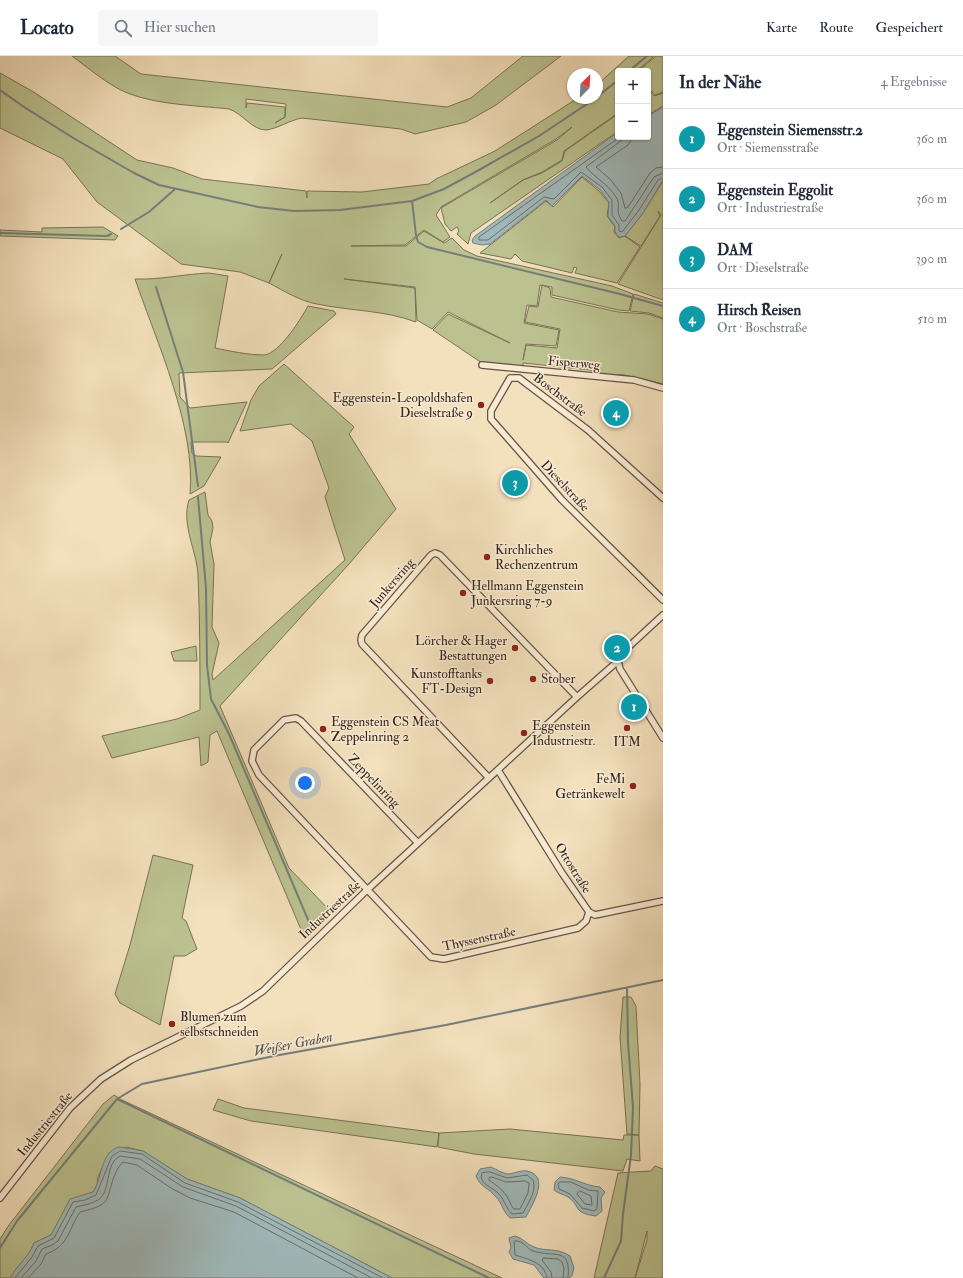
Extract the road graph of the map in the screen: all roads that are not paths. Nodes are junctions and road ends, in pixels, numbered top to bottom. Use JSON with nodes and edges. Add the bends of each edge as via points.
{"nodes":[{"id":1,"x":482,"y":365,"type":"dead end"},
{"id":2,"x":514,"y":377,"type":"joint"},
{"id":3,"x":663,"y":388,"type":"edge"},
{"id":4,"x":663,"y":498,"type":"edge"},
{"id":5,"x":663,"y":600,"type":"edge"},
{"id":6,"x":663,"y":615,"type":"edge"},
{"id":7,"x":618,"y":661,"type":"junction"},
{"id":8,"x":577,"y":697,"type":"junction"},
{"id":9,"x":663,"y":738,"type":"edge"},
{"id":10,"x":498,"y":770,"type":"junction"},
{"id":11,"x":489,"y":778,"type":"junction"},
{"id":12,"x":418,"y":843,"type":"junction"},
{"id":13,"x":367,"y":890,"type":"junction"},
{"id":14,"x":663,"y":901,"type":"edge"},
{"id":15,"x":589,"y":912,"type":"junction"},
{"id":16,"x":0,"y":1198,"type":"edge"}],
"edges":[{"from":1,"to":3,"type":"street","name":"Fisperweg","via":[[634,380]]},
{"from":2,"to":4,"type":"street","name":"Boschstraße","via":[[519,378],[588,430]]},
{"from":2,"to":5,"type":"street","name":"Dieselstraße","via":[[510,378],[491,410],[490,419],[562,500]]},
{"from":6,"to":7,"type":"street","name":"Industriestraße","via":[[623,652]]},
{"from":7,"to":8,"type":"street","name":"Industriestraße"},
{"from":7,"to":9,"type":"street","via":[[620,669]]},
{"from":8,"to":10,"type":"street","name":"Industriestraße"},
{"from":8,"to":11,"type":"street","name":"Junkersring","via":[[440,555],[431,555],[362,635],[362,644]]},
{"from":10,"to":11,"type":"street","name":"Industriestraße"},
{"from":10,"to":15,"type":"street","name":"Ottostraße"},
{"from":11,"to":12,"type":"street","name":"Industriestraße"},
{"from":12,"to":13,"type":"street","name":"Industriestraße"},
{"from":12,"to":13,"type":"street","name":"Zeppelinring","via":[[301,721],[296,718],[284,720],[254,750],[254,768]]},
{"from":13,"to":15,"type":"street","name":"Thyssenstraße","via":[[426,953],[437,959],[578,928],[586,921]]},
{"from":13,"to":16,"type":"street","name":"Industriestraße","via":[[251,1001],[131,1060],[81,1096]]},
{"from":14,"to":15,"type":"street","name":"Ottostraße","via":[[595,915]]}]}
